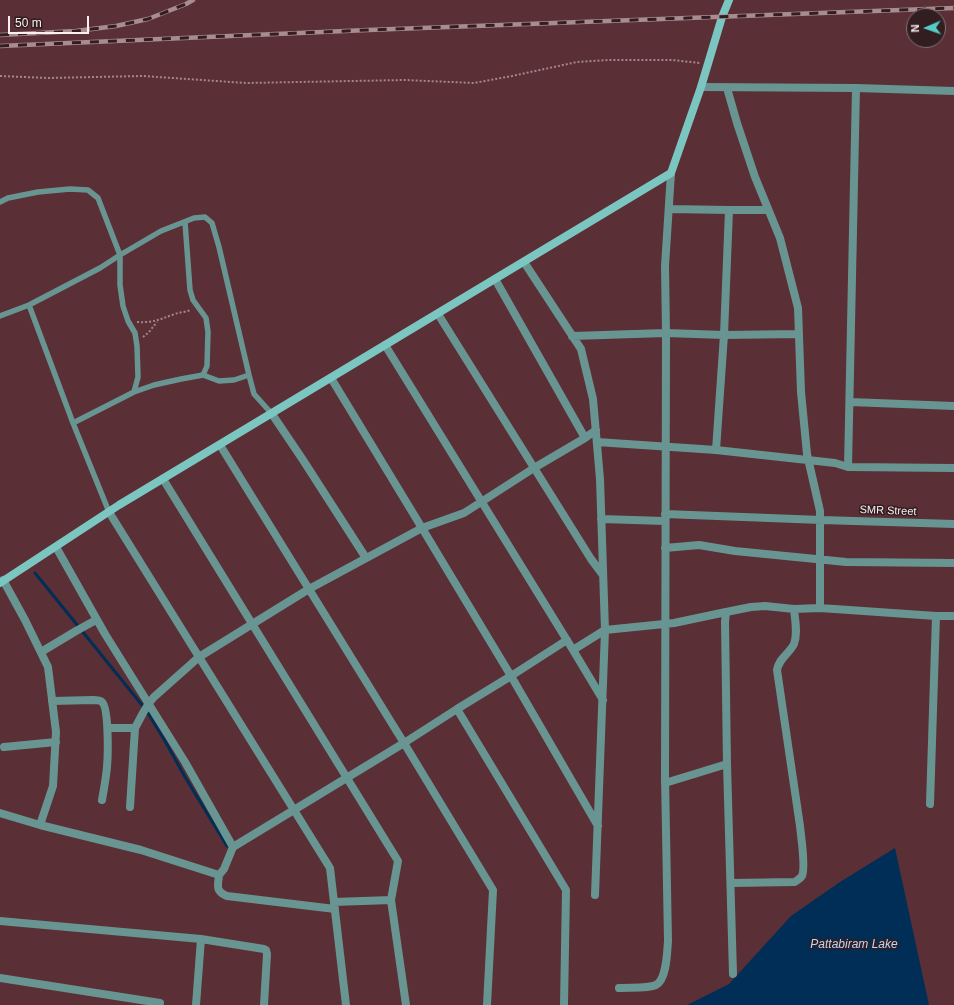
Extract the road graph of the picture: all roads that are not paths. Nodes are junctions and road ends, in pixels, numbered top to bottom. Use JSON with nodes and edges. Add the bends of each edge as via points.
{"nodes":[{"id":1,"x":729,"y":0,"type":"edge"},
{"id":2,"x":701,"y":88,"type":"junction"},
{"id":3,"x":727,"y":88,"type":"junction"},
{"id":4,"x":856,"y":88,"type":"junction"},
{"id":5,"x":954,"y":91,"type":"edge"},
{"id":6,"x":671,"y":173,"type":"junction"},
{"id":7,"x":0,"y":202,"type":"edge"},
{"id":8,"x":669,"y":208,"type":"junction"},
{"id":9,"x":729,"y":210,"type":"junction"},
{"id":10,"x":768,"y":210,"type":"junction"},
{"id":11,"x":185,"y":222,"type":"junction"},
{"id":12,"x":120,"y":255,"type":"junction"},
{"id":13,"x":524,"y":262,"type":"junction"},
{"id":14,"x":495,"y":279,"type":"junction"},
{"id":15,"x":29,"y":305,"type":"junction"},
{"id":16,"x":438,"y":314,"type":"junction"},
{"id":17,"x":0,"y":316,"type":"edge"},
{"id":18,"x":666,"y":333,"type":"junction"},
{"id":19,"x":799,"y":334,"type":"junction"},
{"id":20,"x":724,"y":335,"type":"junction"},
{"id":21,"x":572,"y":336,"type":"junction"},
{"id":22,"x":385,"y":345,"type":"junction"},
{"id":23,"x":249,"y":375,"type":"junction"},
{"id":24,"x":203,"y":376,"type":"junction"},
{"id":25,"x":331,"y":378,"type":"junction"},
{"id":26,"x":134,"y":392,"type":"junction"},
{"id":27,"x":850,"y":402,"type":"junction"},
{"id":28,"x":954,"y":406,"type":"edge"},
{"id":29,"x":272,"y":414,"type":"junction"},
{"id":30,"x":73,"y":423,"type":"junction"},
{"id":31,"x":596,"y":430,"type":"junction"},
{"id":32,"x":585,"y":438,"type":"junction"},
{"id":33,"x":597,"y":442,"type":"junction"},
{"id":34,"x":220,"y":445,"type":"junction"},
{"id":35,"x":665,"y":446,"type":"junction"},
{"id":36,"x":716,"y":450,"type":"junction"},
{"id":37,"x":808,"y":461,"type":"junction"},
{"id":38,"x":848,"y":467,"type":"junction"},
{"id":39,"x":534,"y":468,"type":"junction"},
{"id":40,"x":954,"y":468,"type":"edge"},
{"id":41,"x":163,"y":479,"type":"junction"},
{"id":42,"x":482,"y":502,"type":"junction"},
{"id":43,"x":108,"y":512,"type":"junction"},
{"id":44,"x":665,"y":517,"type":"junction"},
{"id":45,"x":602,"y":519,"type":"junction"},
{"id":46,"x":821,"y":520,"type":"junction"},
{"id":47,"x":954,"y":524,"type":"edge"},
{"id":48,"x":422,"y":528,"type":"junction"},
{"id":49,"x":56,"y":547,"type":"junction"},
{"id":50,"x":665,"y":548,"type":"junction"},
{"id":51,"x":366,"y":558,"type":"junction"},
{"id":52,"x":820,"y":560,"type":"junction"},
{"id":53,"x":954,"y":563,"type":"edge"},
{"id":54,"x":603,"y":576,"type":"junction"},
{"id":55,"x":2,"y":582,"type":"edge"},
{"id":56,"x":309,"y":589,"type":"junction"},
{"id":57,"x":820,"y":608,"type":"junction"},
{"id":58,"x":794,"y":609,"type":"junction"},
{"id":59,"x":726,"y":612,"type":"junction"},
{"id":60,"x":936,"y":616,"type":"junction"},
{"id":61,"x":954,"y":616,"type":"edge"},
{"id":62,"x":96,"y":620,"type":"junction"},
{"id":63,"x":252,"y":624,"type":"junction"},
{"id":64,"x":665,"y":624,"type":"junction"},
{"id":65,"x":605,"y":630,"type":"junction"},
{"id":66,"x":567,"y":640,"type":"junction"},
{"id":67,"x":573,"y":650,"type":"junction"},
{"id":68,"x":41,"y":652,"type":"junction"},
{"id":69,"x":199,"y":657,"type":"junction"},
{"id":70,"x":511,"y":676,"type":"junction"},
{"id":71,"x":603,"y":700,"type":"junction"},
{"id":72,"x":52,"y":701,"type":"junction"},
{"id":73,"x":149,"y":704,"type":"junction"},
{"id":74,"x":457,"y":709,"type":"junction"},
{"id":75,"x":108,"y":728,"type":"junction"},
{"id":76,"x":135,"y":728,"type":"junction"},
{"id":77,"x":56,"y":742,"type":"junction"},
{"id":78,"x":404,"y":743,"type":"junction"},
{"id":79,"x":4,"y":747,"type":"dead end"},
{"id":80,"x":727,"y":764,"type":"junction"},
{"id":81,"x":346,"y":778,"type":"junction"},
{"id":82,"x":665,"y":783,"type":"junction"},
{"id":83,"x":102,"y":800,"type":"dead end"},
{"id":84,"x":930,"y":804,"type":"dead end"},
{"id":85,"x":130,"y":807,"type":"dead end"},
{"id":86,"x":294,"y":810,"type":"junction"},
{"id":87,"x":0,"y":813,"type":"edge"},
{"id":88,"x":40,"y":825,"type":"junction"},
{"id":89,"x":598,"y":826,"type":"junction"},
{"id":90,"x":233,"y":847,"type":"junction"},
{"id":91,"x":219,"y":875,"type":"junction"},
{"id":92,"x":730,"y":884,"type":"junction"},
{"id":93,"x":595,"y":895,"type":"dead end"},
{"id":94,"x":391,"y":900,"type":"junction"},
{"id":95,"x":334,"y":906,"type":"junction"},
{"id":96,"x":0,"y":921,"type":"edge"},
{"id":97,"x":201,"y":939,"type":"junction"},
{"id":98,"x":733,"y":974,"type":"dead end"},
{"id":99,"x":0,"y":978,"type":"edge"},
{"id":100,"x":619,"y":988,"type":"dead end"},
{"id":101,"x":160,"y":1003,"type":"dead end"},
{"id":102,"x":196,"y":1005,"type":"edge"},
{"id":103,"x":264,"y":1005,"type":"edge"},
{"id":104,"x":346,"y":1005,"type":"edge"},
{"id":105,"x":406,"y":1005,"type":"edge"},
{"id":106,"x":487,"y":1005,"type":"edge"},
{"id":107,"x":564,"y":1005,"type":"edge"}],
"edges":[{"from":1,"to":2,"type":"main road"},
{"from":2,"to":3,"type":"street"},
{"from":2,"to":6,"type":"main road"},
{"from":3,"to":4,"type":"street"},
{"from":3,"to":10,"type":"street"},
{"from":4,"to":5,"type":"street"},
{"from":4,"to":27,"type":"street"},
{"from":6,"to":8,"type":"street"},
{"from":6,"to":13,"type":"main road"},
{"from":7,"to":12,"type":"lane","via":[[38,192],[88,190],[98,198]]},
{"from":8,"to":9,"type":"street"},
{"from":8,"to":18,"type":"street","via":[[665,266]]},
{"from":9,"to":10,"type":"street"},
{"from":9,"to":20,"type":"street"},
{"from":10,"to":19,"type":"street","via":[[780,238],[798,308]]},
{"from":11,"to":12,"type":"lane","via":[[161,231]]},
{"from":11,"to":23,"type":"lane","via":[[205,217],[212,223]]},
{"from":11,"to":24,"type":"lane","via":[[190,290],[193,300],[206,318],[208,332],[207,366]]},
{"from":12,"to":15,"type":"lane"},
{"from":12,"to":26,"type":"lane","via":[[122,306],[135,333],[136,342],[138,377]]},
{"from":13,"to":14,"type":"main road"},
{"from":13,"to":21,"type":"street"},
{"from":14,"to":16,"type":"main road"},
{"from":14,"to":32,"type":"street"},
{"from":15,"to":17,"type":"lane"},
{"from":15,"to":30,"type":"lane"},
{"from":16,"to":22,"type":"main road"},
{"from":16,"to":39,"type":"street"},
{"from":18,"to":20,"type":"street"},
{"from":18,"to":21,"type":"street"},
{"from":18,"to":35,"type":"street"},
{"from":19,"to":20,"type":"street"},
{"from":19,"to":37,"type":"street","via":[[801,392]]},
{"from":20,"to":36,"type":"street"},
{"from":21,"to":31,"type":"street","via":[[581,349],[593,399]]},
{"from":22,"to":25,"type":"main road"},
{"from":22,"to":42,"type":"street"},
{"from":23,"to":24,"type":"lane","via":[[219,381]]},
{"from":23,"to":29,"type":"lane","via":[[254,394]]},
{"from":24,"to":26,"type":"lane","via":[[154,385]]},
{"from":25,"to":29,"type":"main road"},
{"from":25,"to":48,"type":"street"},
{"from":26,"to":30,"type":"lane"},
{"from":27,"to":28,"type":"street"},
{"from":27,"to":38,"type":"street"},
{"from":29,"to":34,"type":"main road"},
{"from":29,"to":51,"type":"street"},
{"from":30,"to":43,"type":"lane"},
{"from":31,"to":32,"type":"street"},
{"from":31,"to":33,"type":"street"},
{"from":32,"to":39,"type":"street"},
{"from":33,"to":35,"type":"street"},
{"from":33,"to":45,"type":"street"},
{"from":34,"to":41,"type":"main road"},
{"from":34,"to":56,"type":"street"},
{"from":35,"to":36,"type":"street"},
{"from":35,"to":44,"type":"street"},
{"from":36,"to":37,"type":"street"},
{"from":37,"to":38,"type":"street"},
{"from":37,"to":46,"type":"street"},
{"from":38,"to":40,"type":"street"},
{"from":39,"to":42,"type":"street"},
{"from":39,"to":54,"type":"street"},
{"from":41,"to":43,"type":"main road"},
{"from":41,"to":63,"type":"street"},
{"from":42,"to":48,"type":"street","via":[[464,513]]},
{"from":42,"to":66,"type":"street"},
{"from":43,"to":49,"type":"main road"},
{"from":43,"to":69,"type":"street"},
{"from":44,"to":45,"type":"street","name":"SMR Street"},
{"from":44,"to":46,"type":"street","name":"SMR Street"},
{"from":44,"to":50,"type":"street"},
{"from":45,"to":54,"type":"street"},
{"from":46,"to":47,"type":"street","name":"SMR Street"},
{"from":46,"to":52,"type":"street"},
{"from":48,"to":51,"type":"street"},
{"from":48,"to":70,"type":"street"},
{"from":49,"to":55,"type":"main road"},
{"from":49,"to":62,"type":"street"},
{"from":50,"to":52,"type":"street","via":[[699,545]]},
{"from":50,"to":64,"type":"street"},
{"from":51,"to":56,"type":"street"},
{"from":52,"to":53,"type":"street"},
{"from":52,"to":57,"type":"street"},
{"from":54,"to":65,"type":"street"},
{"from":55,"to":68,"type":"street"},
{"from":56,"to":63,"type":"street"},
{"from":56,"to":78,"type":"street"},
{"from":57,"to":58,"type":"street"},
{"from":57,"to":60,"type":"street"},
{"from":58,"to":59,"type":"street","via":[[764,606]]},
{"from":58,"to":92,"type":"street","via":[[794,644],[780,660],[777,670],[803,852],[802,874],[795,882]]},
{"from":59,"to":64,"type":"street"},
{"from":59,"to":80,"type":"street"},
{"from":60,"to":61,"type":"street"},
{"from":60,"to":84,"type":"street"},
{"from":62,"to":68,"type":"street"},
{"from":62,"to":73,"type":"street"},
{"from":63,"to":69,"type":"street"},
{"from":63,"to":81,"type":"street"},
{"from":64,"to":65,"type":"street"},
{"from":64,"to":82,"type":"street"},
{"from":65,"to":67,"type":"street"},
{"from":65,"to":71,"type":"street"},
{"from":66,"to":67,"type":"street"},
{"from":66,"to":70,"type":"street"},
{"from":67,"to":71,"type":"street"},
{"from":68,"to":72,"type":"street","via":[[48,667]]},
{"from":69,"to":73,"type":"street"},
{"from":69,"to":86,"type":"street"},
{"from":70,"to":74,"type":"street"},
{"from":70,"to":89,"type":"street"},
{"from":71,"to":89,"type":"street"},
{"from":72,"to":75,"type":"street","via":[[100,701],[105,709]]},
{"from":72,"to":77,"type":"street"},
{"from":73,"to":76,"type":"street"},
{"from":73,"to":90,"type":"street"},
{"from":74,"to":78,"type":"street"},
{"from":74,"to":107,"type":"street","via":[[566,890]]},
{"from":75,"to":76,"type":"street"},
{"from":75,"to":83,"type":"street","via":[[107,766]]},
{"from":76,"to":85,"type":"street"},
{"from":77,"to":79,"type":"street"},
{"from":77,"to":88,"type":"street","via":[[53,786]]},
{"from":78,"to":81,"type":"street"},
{"from":78,"to":106,"type":"street","via":[[494,890]]},
{"from":80,"to":82,"type":"street"},
{"from":80,"to":92,"type":"street"},
{"from":81,"to":86,"type":"street"},
{"from":81,"to":94,"type":"street","via":[[398,861]]},
{"from":82,"to":100,"type":"street","via":[[668,941],[663,977],[657,984],[649,987]]},
{"from":86,"to":90,"type":"street"},
{"from":86,"to":95,"type":"street","via":[[330,868]]},
{"from":87,"to":88,"type":"street"},
{"from":88,"to":91,"type":"street","via":[[141,850]]},
{"from":89,"to":93,"type":"street"},
{"from":90,"to":91,"type":"street"},
{"from":91,"to":95,"type":"street","via":[[218,890],[227,896]]},
{"from":92,"to":98,"type":"street"},
{"from":94,"to":95,"type":"street"},
{"from":94,"to":105,"type":"street"},
{"from":95,"to":104,"type":"street"},
{"from":96,"to":97,"type":"street"},
{"from":97,"to":102,"type":"street"},
{"from":97,"to":103,"type":"street","via":[[266,950]]},
{"from":99,"to":101,"type":"street"}]}
